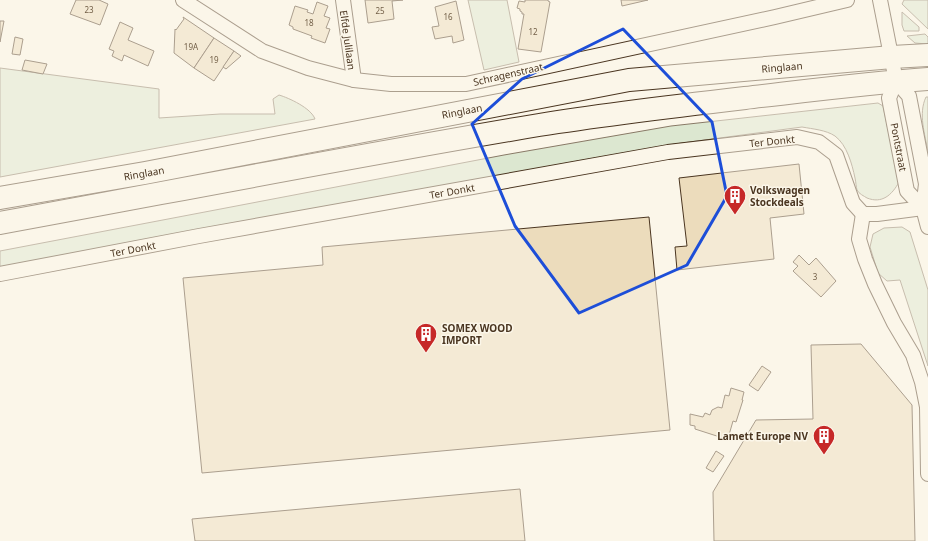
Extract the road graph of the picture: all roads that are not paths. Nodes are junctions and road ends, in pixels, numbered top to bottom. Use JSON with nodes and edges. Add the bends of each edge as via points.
{"nodes":[{"id":1,"x":183,"y":0,"type":"edge"},
{"id":2,"x":343,"y":0,"type":"edge"},
{"id":3,"x":847,"y":0,"type":"edge"},
{"id":4,"x":880,"y":0,"type":"edge"},
{"id":5,"x":928,"y":55,"type":"edge"},
{"id":6,"x":892,"y":57,"type":"junction"},
{"id":7,"x":928,"y":79,"type":"edge"},
{"id":8,"x":354,"y":80,"type":"junction"},
{"id":9,"x":896,"y":81,"type":"junction"},
{"id":10,"x":0,"y":198,"type":"edge"},
{"id":11,"x":923,"y":208,"type":"junction"},
{"id":12,"x":863,"y":214,"type":"junction"},
{"id":13,"x":0,"y":223,"type":"edge"},
{"id":14,"x":928,"y":227,"type":"edge"},
{"id":15,"x":0,"y":274,"type":"edge"},
{"id":16,"x":928,"y":474,"type":"edge"}],
"edges":[{"from":1,"to":8,"type":"street","name":"Schragenstraat","via":[[262,51],[308,68]]},
{"from":2,"to":8,"type":"street","name":"Elfde Julilaan"},
{"from":3,"to":8,"type":"street","name":"Schragenstraat","via":[[466,84],[391,84]]},
{"from":4,"to":6,"type":"street","name":"Pontstraat"},
{"from":5,"to":6,"type":"main road","name":"Ringlaan"},
{"from":6,"to":9,"type":"street","name":"Pontstraat"},
{"from":6,"to":10,"type":"main road","name":"Ringlaan","via":[[629,80],[145,173]]},
{"from":7,"to":9,"type":"main road"},
{"from":9,"to":11,"type":"street","name":"Pontstraat","via":[[909,96],[926,184]]},
{"from":9,"to":11,"type":"street","name":"Pontstraat","via":[[889,98],[907,191]]},
{"from":9,"to":13,"type":"main road","via":[[541,125]]},
{"from":11,"to":12,"type":"street"},
{"from":11,"to":14,"type":"street","name":"Pontstraat"},
{"from":12,"to":15,"type":"street","name":"Ter Donkt","via":[[853,203],[836,155],[819,142],[798,137],[668,152]]},
{"from":12,"to":16,"type":"street","via":[[859,239],[865,259],[891,316],[913,355],[922,382],[927,407]]}]}
